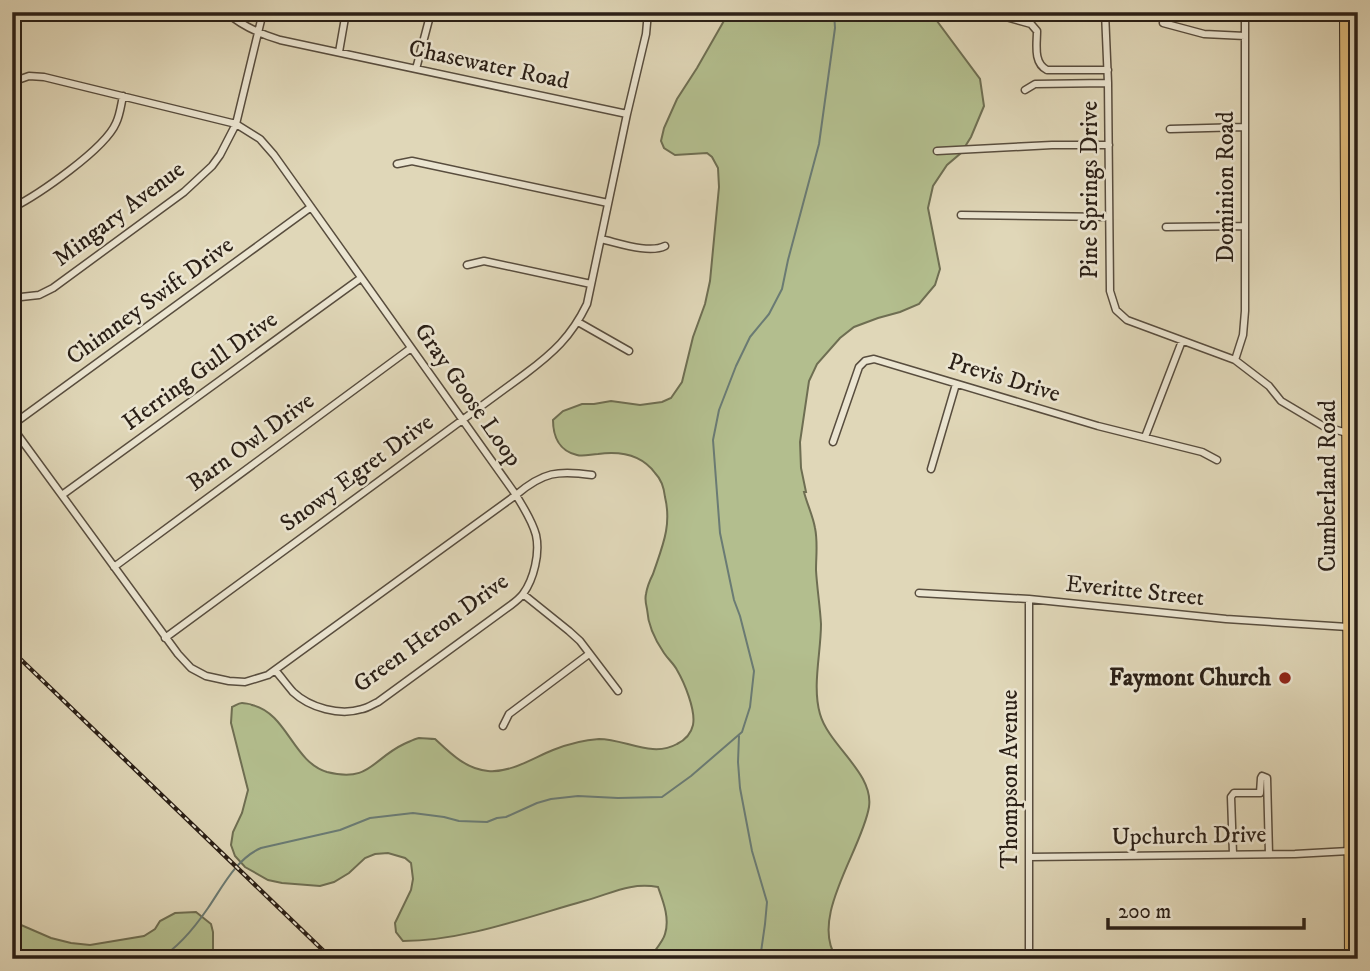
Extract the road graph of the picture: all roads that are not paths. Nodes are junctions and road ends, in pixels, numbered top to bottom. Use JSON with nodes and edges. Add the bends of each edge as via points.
{"nodes":[{"id":1,"x":226,"y":12,"type":"edge"},
{"id":2,"x":263,"y":12,"type":"edge"},
{"id":3,"x":346,"y":12,"type":"edge"},
{"id":4,"x":431,"y":12,"type":"edge"},
{"id":5,"x":648,"y":12,"type":"edge"},
{"id":6,"x":988,"y":12,"type":"edge"},
{"id":7,"x":1105,"y":12,"type":"edge"},
{"id":8,"x":1245,"y":12,"type":"edge"},
{"id":9,"x":1343,"y":12,"type":"edge"},
{"id":10,"x":1164,"y":23,"type":"dead end"},
{"id":11,"x":257,"y":33,"type":"junction"},
{"id":12,"x":1245,"y":36,"type":"junction"},
{"id":13,"x":339,"y":52,"type":"junction"},
{"id":14,"x":416,"y":69,"type":"junction"},
{"id":15,"x":1108,"y":70,"type":"junction"},
{"id":16,"x":12,"y":82,"type":"edge"},
{"id":17,"x":1108,"y":83,"type":"junction"},
{"id":18,"x":1025,"y":90,"type":"dead end"},
{"id":19,"x":123,"y":96,"type":"junction"},
{"id":20,"x":626,"y":114,"type":"junction"},
{"id":21,"x":236,"y":124,"type":"junction"},
{"id":22,"x":1245,"y":127,"type":"junction"},
{"id":23,"x":1170,"y":129,"type":"dead end"},
{"id":24,"x":1109,"y":145,"type":"junction"},
{"id":25,"x":937,"y":150,"type":"dead end"},
{"id":26,"x":397,"y":164,"type":"dead end"},
{"id":27,"x":608,"y":203,"type":"junction"},
{"id":28,"x":311,"y":207,"type":"junction"},
{"id":29,"x":12,"y":208,"type":"edge"},
{"id":30,"x":961,"y":215,"type":"dead end"},
{"id":31,"x":1109,"y":216,"type":"junction"},
{"id":32,"x":1245,"y":226,"type":"junction"},
{"id":33,"x":1166,"y":227,"type":"dead end"},
{"id":34,"x":601,"y":239,"type":"junction"},
{"id":35,"x":665,"y":246,"type":"dead end"},
{"id":36,"x":467,"y":265,"type":"dead end"},
{"id":37,"x":361,"y":278,"type":"junction"},
{"id":38,"x":592,"y":284,"type":"junction"},
{"id":39,"x":12,"y":298,"type":"edge"},
{"id":40,"x":578,"y":322,"type":"junction"},
{"id":41,"x":1182,"y":341,"type":"junction"},
{"id":42,"x":411,"y":348,"type":"junction"},
{"id":43,"x":629,"y":351,"type":"dead end"},
{"id":44,"x":1235,"y":360,"type":"junction"},
{"id":45,"x":956,"y":384,"type":"junction"},
{"id":46,"x":462,"y":420,"type":"junction"},
{"id":47,"x":12,"y":426,"type":"edge"},
{"id":48,"x":1347,"y":433,"type":"junction"},
{"id":49,"x":1358,"y":435,"type":"edge"},
{"id":50,"x":1145,"y":438,"type":"junction"},
{"id":51,"x":832,"y":442,"type":"dead end"},
{"id":52,"x":1217,"y":460,"type":"dead end"},
{"id":53,"x":931,"y":469,"type":"dead end"},
{"id":54,"x":592,"y":475,"type":"dead end"},
{"id":55,"x":62,"y":495,"type":"junction"},
{"id":56,"x":516,"y":495,"type":"junction"},
{"id":57,"x":114,"y":567,"type":"junction"},
{"id":58,"x":919,"y":593,"type":"dead end"},
{"id":59,"x":523,"y":594,"type":"junction"},
{"id":60,"x":1029,"y":599,"type":"junction"},
{"id":61,"x":1348,"y":626,"type":"junction"},
{"id":62,"x":166,"y":638,"type":"junction"},
{"id":63,"x":589,"y":654,"type":"junction"},
{"id":64,"x":275,"y":670,"type":"junction"},
{"id":65,"x":618,"y":691,"type":"dead end"},
{"id":66,"x":503,"y":726,"type":"dead end"},
{"id":67,"x":1353,"y":852,"type":"edge"},
{"id":68,"x":1233,"y":854,"type":"junction"},
{"id":69,"x":1269,"y":854,"type":"junction"},
{"id":70,"x":1029,"y":857,"type":"junction"},
{"id":71,"x":1030,"y":959,"type":"edge"},
{"id":72,"x":1324,"y":959,"type":"edge"},
{"id":73,"x":1349,"y":959,"type":"edge"}],
"edges":[{"from":1,"to":11,"type":"street","name":"Chasewater Road"},
{"from":2,"to":11,"type":"street","name":"Mingary Avenue"},
{"from":3,"to":13,"type":"street"},
{"from":4,"to":14,"type":"street"},
{"from":5,"to":20,"type":"street","name":"Snowy Egret Drive"},
{"from":6,"to":15,"type":"street","via":[[1035,27],[1038,62],[1046,70]]},
{"from":7,"to":15,"type":"street","name":"Pine Springs Drive"},
{"from":8,"to":12,"type":"street","name":"Dominion Road"},
{"from":9,"to":48,"type":"main road","name":"Cumberland Road"},
{"from":10,"to":12,"type":"street","via":[[1204,34]]},
{"from":11,"to":13,"type":"street","name":"Chasewater Road"},
{"from":11,"to":21,"type":"street","name":"Mingary Avenue"},
{"from":12,"to":22,"type":"street","name":"Dominion Road"},
{"from":13,"to":14,"type":"street","name":"Chasewater Road"},
{"from":14,"to":20,"type":"street","name":"Chasewater Road"},
{"from":15,"to":17,"type":"street","name":"Pine Springs Drive"},
{"from":16,"to":19,"type":"street","name":"Gray Goose Loop","via":[[44,77]]},
{"from":17,"to":18,"type":"street","via":[[1035,84]]},
{"from":17,"to":24,"type":"street","name":"Pine Springs Drive"},
{"from":19,"to":21,"type":"street","name":"Gray Goose Loop"},
{"from":19,"to":29,"type":"street","via":[[117,121],[98,147]]},
{"from":20,"to":27,"type":"street","name":"Snowy Egret Drive"},
{"from":21,"to":28,"type":"street","name":"Gray Goose Loop","via":[[260,139]]},
{"from":21,"to":39,"type":"street","name":"Mingary Avenue","via":[[212,166],[184,191],[53,288],[40,295]]},
{"from":22,"to":23,"type":"street"},
{"from":22,"to":32,"type":"street","name":"Dominion Road"},
{"from":24,"to":25,"type":"street"},
{"from":24,"to":31,"type":"street","name":"Pine Springs Drive"},
{"from":26,"to":27,"type":"street","via":[[412,161]]},
{"from":27,"to":34,"type":"street","name":"Snowy Egret Drive"},
{"from":28,"to":37,"type":"street","name":"Gray Goose Loop"},
{"from":28,"to":47,"type":"street","name":"Chimney Swift Drive"},
{"from":30,"to":31,"type":"street"},
{"from":31,"to":41,"type":"street","name":"Pine Springs Drive","via":[[1110,291],[1116,310],[1127,320]]},
{"from":32,"to":33,"type":"street"},
{"from":32,"to":44,"type":"street","name":"Dominion Road","via":[[1245,325]]},
{"from":34,"to":35,"type":"street","via":[[645,249]]},
{"from":34,"to":38,"type":"street","name":"Snowy Egret Drive"},
{"from":36,"to":38,"type":"street","via":[[484,261]]},
{"from":37,"to":42,"type":"street","name":"Gray Goose Loop"},
{"from":37,"to":55,"type":"street","name":"Herring Gull Drive"},
{"from":38,"to":40,"type":"street","name":"Snowy Egret Drive"},
{"from":40,"to":43,"type":"street"},
{"from":40,"to":46,"type":"street","name":"Snowy Egret Drive","via":[[552,353]]},
{"from":41,"to":44,"type":"street","name":"Pine Springs Drive"},
{"from":41,"to":50,"type":"street"},
{"from":42,"to":46,"type":"street","name":"Gray Goose Loop"},
{"from":42,"to":57,"type":"street","name":"Barn Owl Drive"},
{"from":44,"to":48,"type":"street","name":"Pine Springs Drive","via":[[1281,401],[1323,426]]},
{"from":45,"to":50,"type":"street","name":"Previs Drive"},
{"from":45,"to":51,"type":"street","name":"Previs Drive","via":[[874,359],[865,361]]},
{"from":45,"to":53,"type":"street"},
{"from":46,"to":56,"type":"street","name":"Gray Goose Loop"},
{"from":46,"to":62,"type":"street","name":"Snowy Egret Drive"},
{"from":47,"to":55,"type":"street","name":"Gray Goose Loop"},
{"from":48,"to":49,"type":"main road"},
{"from":48,"to":61,"type":"main road","name":"Cumberland Road"},
{"from":50,"to":52,"type":"street","name":"Previs Drive"},
{"from":54,"to":56,"type":"street","via":[[565,471],[531,482]]},
{"from":55,"to":57,"type":"street","name":"Gray Goose Loop"},
{"from":56,"to":59,"type":"street","name":"Green Heron Drive","via":[[537,548]]},
{"from":56,"to":64,"type":"street","name":"Gray Goose Loop"},
{"from":57,"to":62,"type":"street","name":"Gray Goose Loop"},
{"from":58,"to":60,"type":"street","name":"Everitte Street"},
{"from":59,"to":63,"type":"street","via":[[569,631]]},
{"from":59,"to":64,"type":"street","name":"Green Heron Drive","via":[[378,702],[362,709],[346,712],[308,703]]},
{"from":60,"to":61,"type":"street","name":"Everitte Street"},
{"from":60,"to":70,"type":"street","name":"Thompson Avenue"},
{"from":61,"to":67,"type":"main road","name":"Cumberland Road"},
{"from":62,"to":64,"type":"street","name":"Gray Goose Loop","via":[[191,668],[206,676],[245,682]]},
{"from":63,"to":65,"type":"street"},
{"from":63,"to":66,"type":"street","via":[[509,714]]},
{"from":67,"to":69,"type":"street","name":"Upchurch Drive"},
{"from":67,"to":73,"type":"main road","name":"Cumberland Road"},
{"from":68,"to":69,"type":"street","name":"Upchurch Drive"},
{"from":68,"to":69,"type":"street","via":[[1232,794],[1261,793],[1262,776],[1267,778]]},
{"from":68,"to":70,"type":"street","name":"Upchurch Drive"},
{"from":70,"to":71,"type":"street","name":"Thompson Avenue"},
{"from":72,"to":73,"type":"street"}]}
